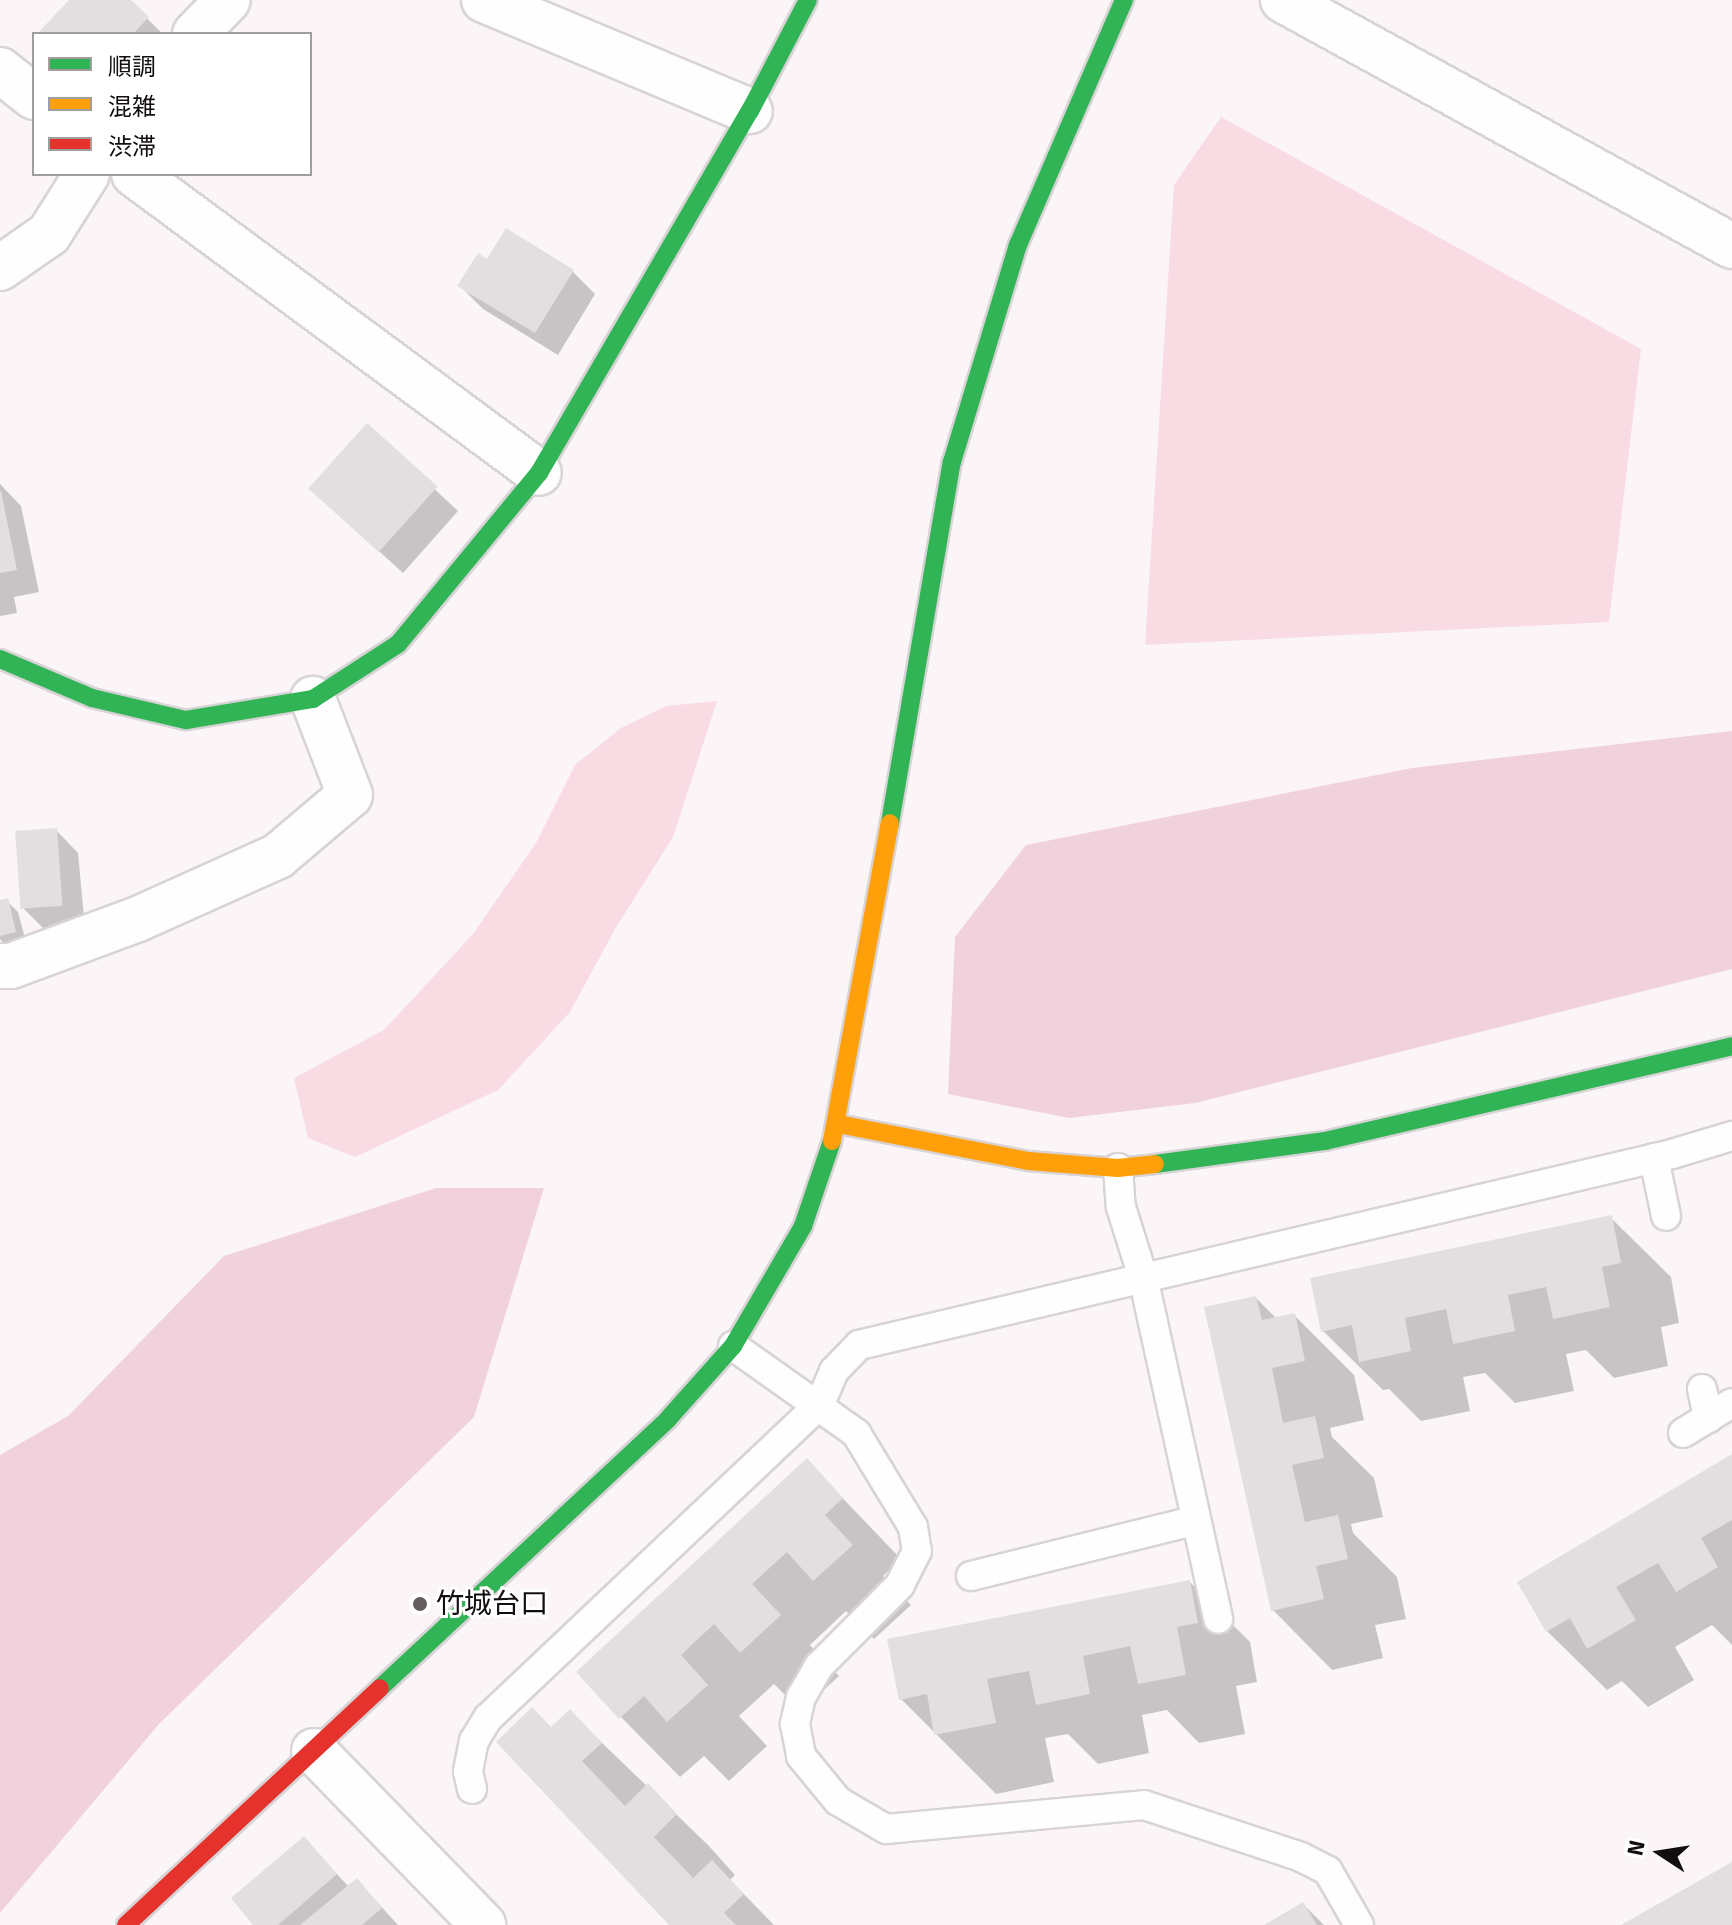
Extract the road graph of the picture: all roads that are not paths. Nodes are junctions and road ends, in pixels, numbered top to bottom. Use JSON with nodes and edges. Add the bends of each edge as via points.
{"nodes":[{"id":1,"x":228,"y":0,"type":"edge"},
{"id":2,"x":484,"y":0,"type":"edge"},
{"id":3,"x":808,"y":0,"type":"edge"},
{"id":4,"x":1124,"y":0,"type":"edge"},
{"id":5,"x":1283,"y":0,"type":"edge"},
{"id":6,"x":1348,"y":15,"type":"edge"},
{"id":7,"x":197,"y":32,"type":"edge"},
{"id":8,"x":0,"y":70,"type":"edge"},
{"id":9,"x":32,"y":95,"type":"edge"},
{"id":10,"x":750,"y":111,"type":"junction"},
{"id":11,"x":86,"y":176,"type":"edge"},
{"id":12,"x":137,"y":176,"type":"edge"},
{"id":13,"x":1728,"y":233,"type":"edge"},
{"id":14,"x":0,"y":268,"type":"edge"},
{"id":15,"x":539,"y":473,"type":"junction"},
{"id":16,"x":0,"y":659,"type":"edge"},
{"id":17,"x":313,"y":699,"type":"junction"},
{"id":18,"x":0,"y":966,"type":"edge"},
{"id":19,"x":1732,"y":1046,"type":"edge"},
{"id":20,"x":838,"y":1124,"type":"junction"},
{"id":21,"x":1732,"y":1136,"type":"edge"},
{"id":22,"x":1654,"y":1158,"type":"junction"},
{"id":23,"x":1118,"y":1168,"type":"junction"},
{"id":24,"x":1666,"y":1216,"type":"dead end"},
{"id":25,"x":1143,"y":1277,"type":"junction"},
{"id":26,"x":733,"y":1346,"type":"junction"},
{"id":27,"x":1702,"y":1389,"type":"dead end"},
{"id":28,"x":1732,"y":1403,"type":"edge"},
{"id":29,"x":820,"y":1404,"type":"junction"},
{"id":30,"x":1708,"y":1418,"type":"junction"},
{"id":31,"x":1683,"y":1433,"type":"dead end"},
{"id":32,"x":1194,"y":1521,"type":"junction"},
{"id":33,"x":971,"y":1576,"type":"dead end"},
{"id":34,"x":1218,"y":1619,"type":"dead end"},
{"id":35,"x":314,"y":1751,"type":"junction"},
{"id":36,"x":472,"y":1789,"type":"dead end"},
{"id":37,"x":458,"y":1917,"type":"edge"},
{"id":38,"x":126,"y":1925,"type":"edge"},
{"id":39,"x":1359,"y":1925,"type":"edge"}],
"edges":[{"from":1,"to":7,"type":"street"},
{"from":2,"to":10,"type":"street"},
{"from":3,"to":10,"type":"street"},
{"from":4,"to":20,"type":"street","via":[[1018,245],[952,462]]},
{"from":5,"to":6,"type":"street"},
{"from":6,"to":13,"type":"street"},
{"from":8,"to":9,"type":"street"},
{"from":10,"to":15,"type":"street"},
{"from":11,"to":14,"type":"street","via":[[49,234]]},
{"from":12,"to":15,"type":"street"},
{"from":15,"to":17,"type":"street","via":[[398,644]]},
{"from":16,"to":17,"type":"street","via":[[92,698],[186,720]]},
{"from":17,"to":18,"type":"street","via":[[350,795],[278,856],[138,919]]},
{"from":19,"to":23,"type":"street","via":[[1325,1141]]},
{"from":20,"to":23,"type":"street","via":[[1028,1161]]},
{"from":20,"to":26,"type":"street","via":[[803,1226]]},
{"from":21,"to":22,"type":"lane"},
{"from":22,"to":24,"type":"lane"},
{"from":22,"to":25,"type":"lane"},
{"from":23,"to":25,"type":"lane","via":[[1121,1207]]},
{"from":25,"to":29,"type":"lane","via":[[859,1345],[834,1371]]},
{"from":25,"to":32,"type":"lane"},
{"from":26,"to":29,"type":"lane"},
{"from":26,"to":35,"type":"street","via":[[668,1419]]},
{"from":27,"to":30,"type":"lane"},
{"from":28,"to":30,"type":"lane"},
{"from":29,"to":36,"type":"lane","via":[[488,1718],[474,1741],[468,1771]]},
{"from":29,"to":39,"type":"lane","via":[[856,1433],[913,1527],[917,1551],[900,1585],[819,1666],[801,1697],[795,1724],[801,1756],[838,1801],[886,1829],[1144,1805],[1301,1857],[1328,1871]]},
{"from":30,"to":31,"type":"lane"},
{"from":32,"to":33,"type":"lane"},
{"from":32,"to":34,"type":"lane"},
{"from":35,"to":37,"type":"street"},
{"from":35,"to":38,"type":"street"}]}
